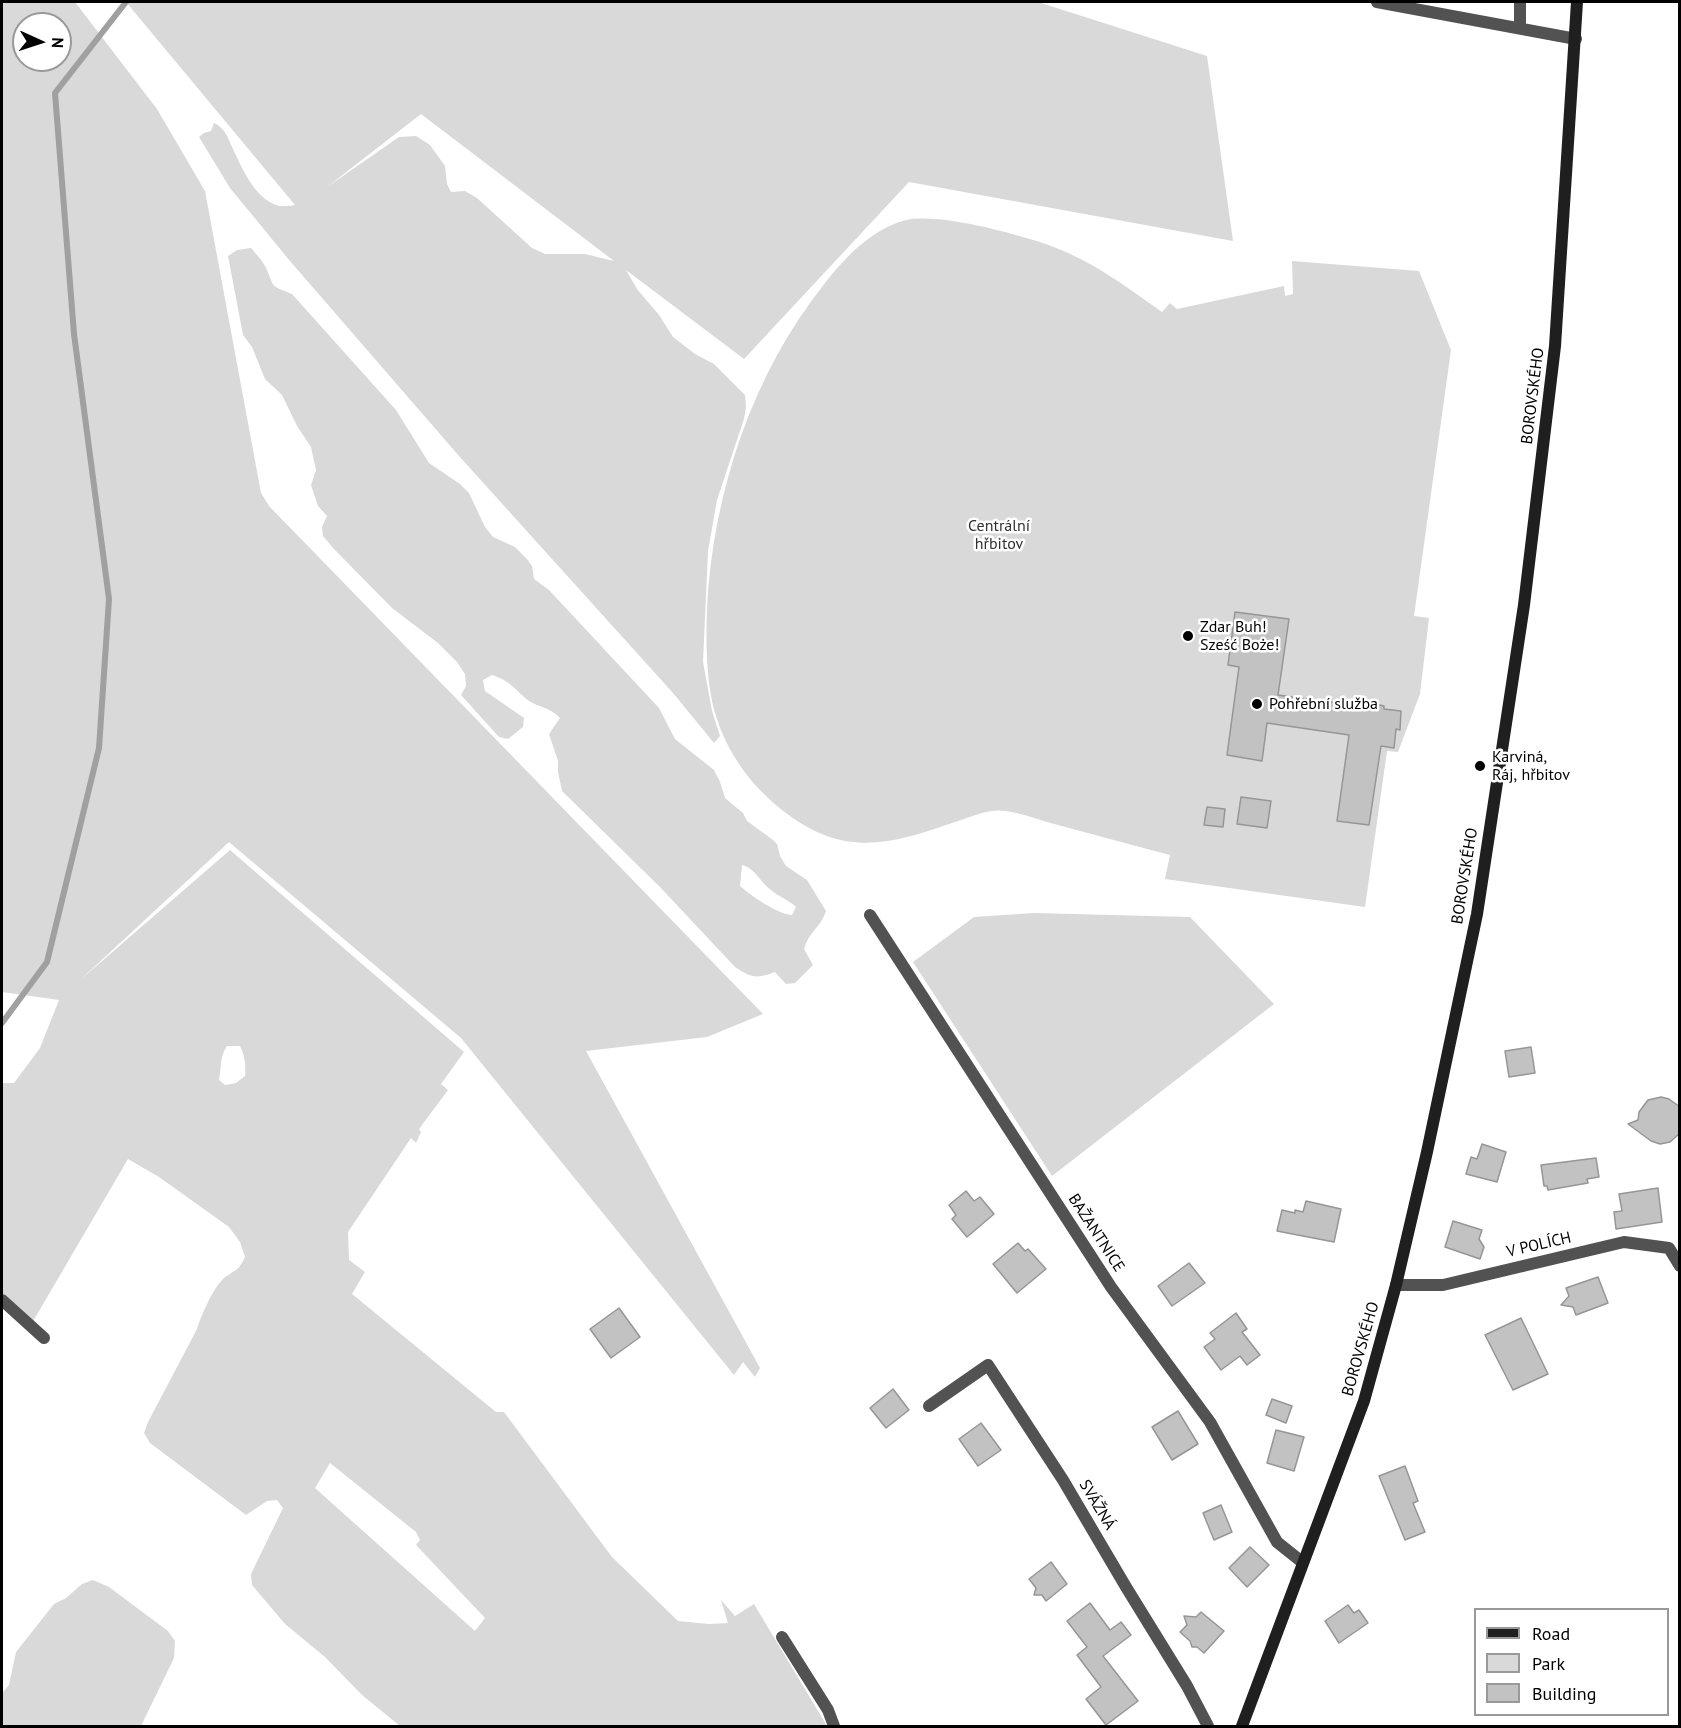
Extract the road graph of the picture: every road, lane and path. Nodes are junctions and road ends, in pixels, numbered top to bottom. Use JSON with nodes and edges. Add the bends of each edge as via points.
{"nodes":[{"id":1,"x":1377,"y":2,"type":"edge"},
{"id":2,"x":1520,"y":2,"type":"edge"},
{"id":3,"x":1577,"y":2,"type":"edge"},
{"id":4,"x":1520,"y":28,"type":"junction"},
{"id":5,"x":1576,"y":39,"type":"junction"},
{"id":6,"x":870,"y":915,"type":"dead end"},
{"id":7,"x":1680,"y":1266,"type":"edge"},
{"id":8,"x":1396,"y":1285,"type":"junction"},
{"id":9,"x":2,"y":1300,"type":"edge"},
{"id":10,"x":44,"y":1338,"type":"dead end"},
{"id":11,"x":929,"y":1406,"type":"dead end"},
{"id":12,"x":1302,"y":1562,"type":"junction"},
{"id":13,"x":782,"y":1637,"type":"dead end"},
{"id":14,"x":834,"y":1726,"type":"edge"},
{"id":15,"x":1208,"y":1726,"type":"edge"},
{"id":16,"x":1242,"y":1726,"type":"edge"}],
"edges":[{"from":1,"to":4,"type":"street"},
{"from":2,"to":4,"type":"street"},
{"from":3,"to":5,"type":"main road","name":"BOROVSKÉHO"},
{"from":4,"to":5,"type":"street"},
{"from":5,"to":8,"type":"main road","name":"BOROVSKÉHO","via":[[1555,346],[1520,634],[1477,914]]},
{"from":6,"to":12,"type":"street","name":"BAŽANTNICE","via":[[1111,1287],[1210,1422],[1277,1542]]},
{"from":7,"to":8,"type":"street","name":"V POLÍCH","via":[[1669,1248],[1624,1242],[1443,1285]]},
{"from":8,"to":12,"type":"main road","name":"BOROVSKÉHO","via":[[1364,1401]]},
{"from":9,"to":10,"type":"street"},
{"from":11,"to":15,"type":"street","name":"SVÁŽNÁ","via":[[988,1365],[1062,1480]]},
{"from":12,"to":16,"type":"main road","name":"BOROVSKÉHO"},
{"from":13,"to":14,"type":"street"}]}
